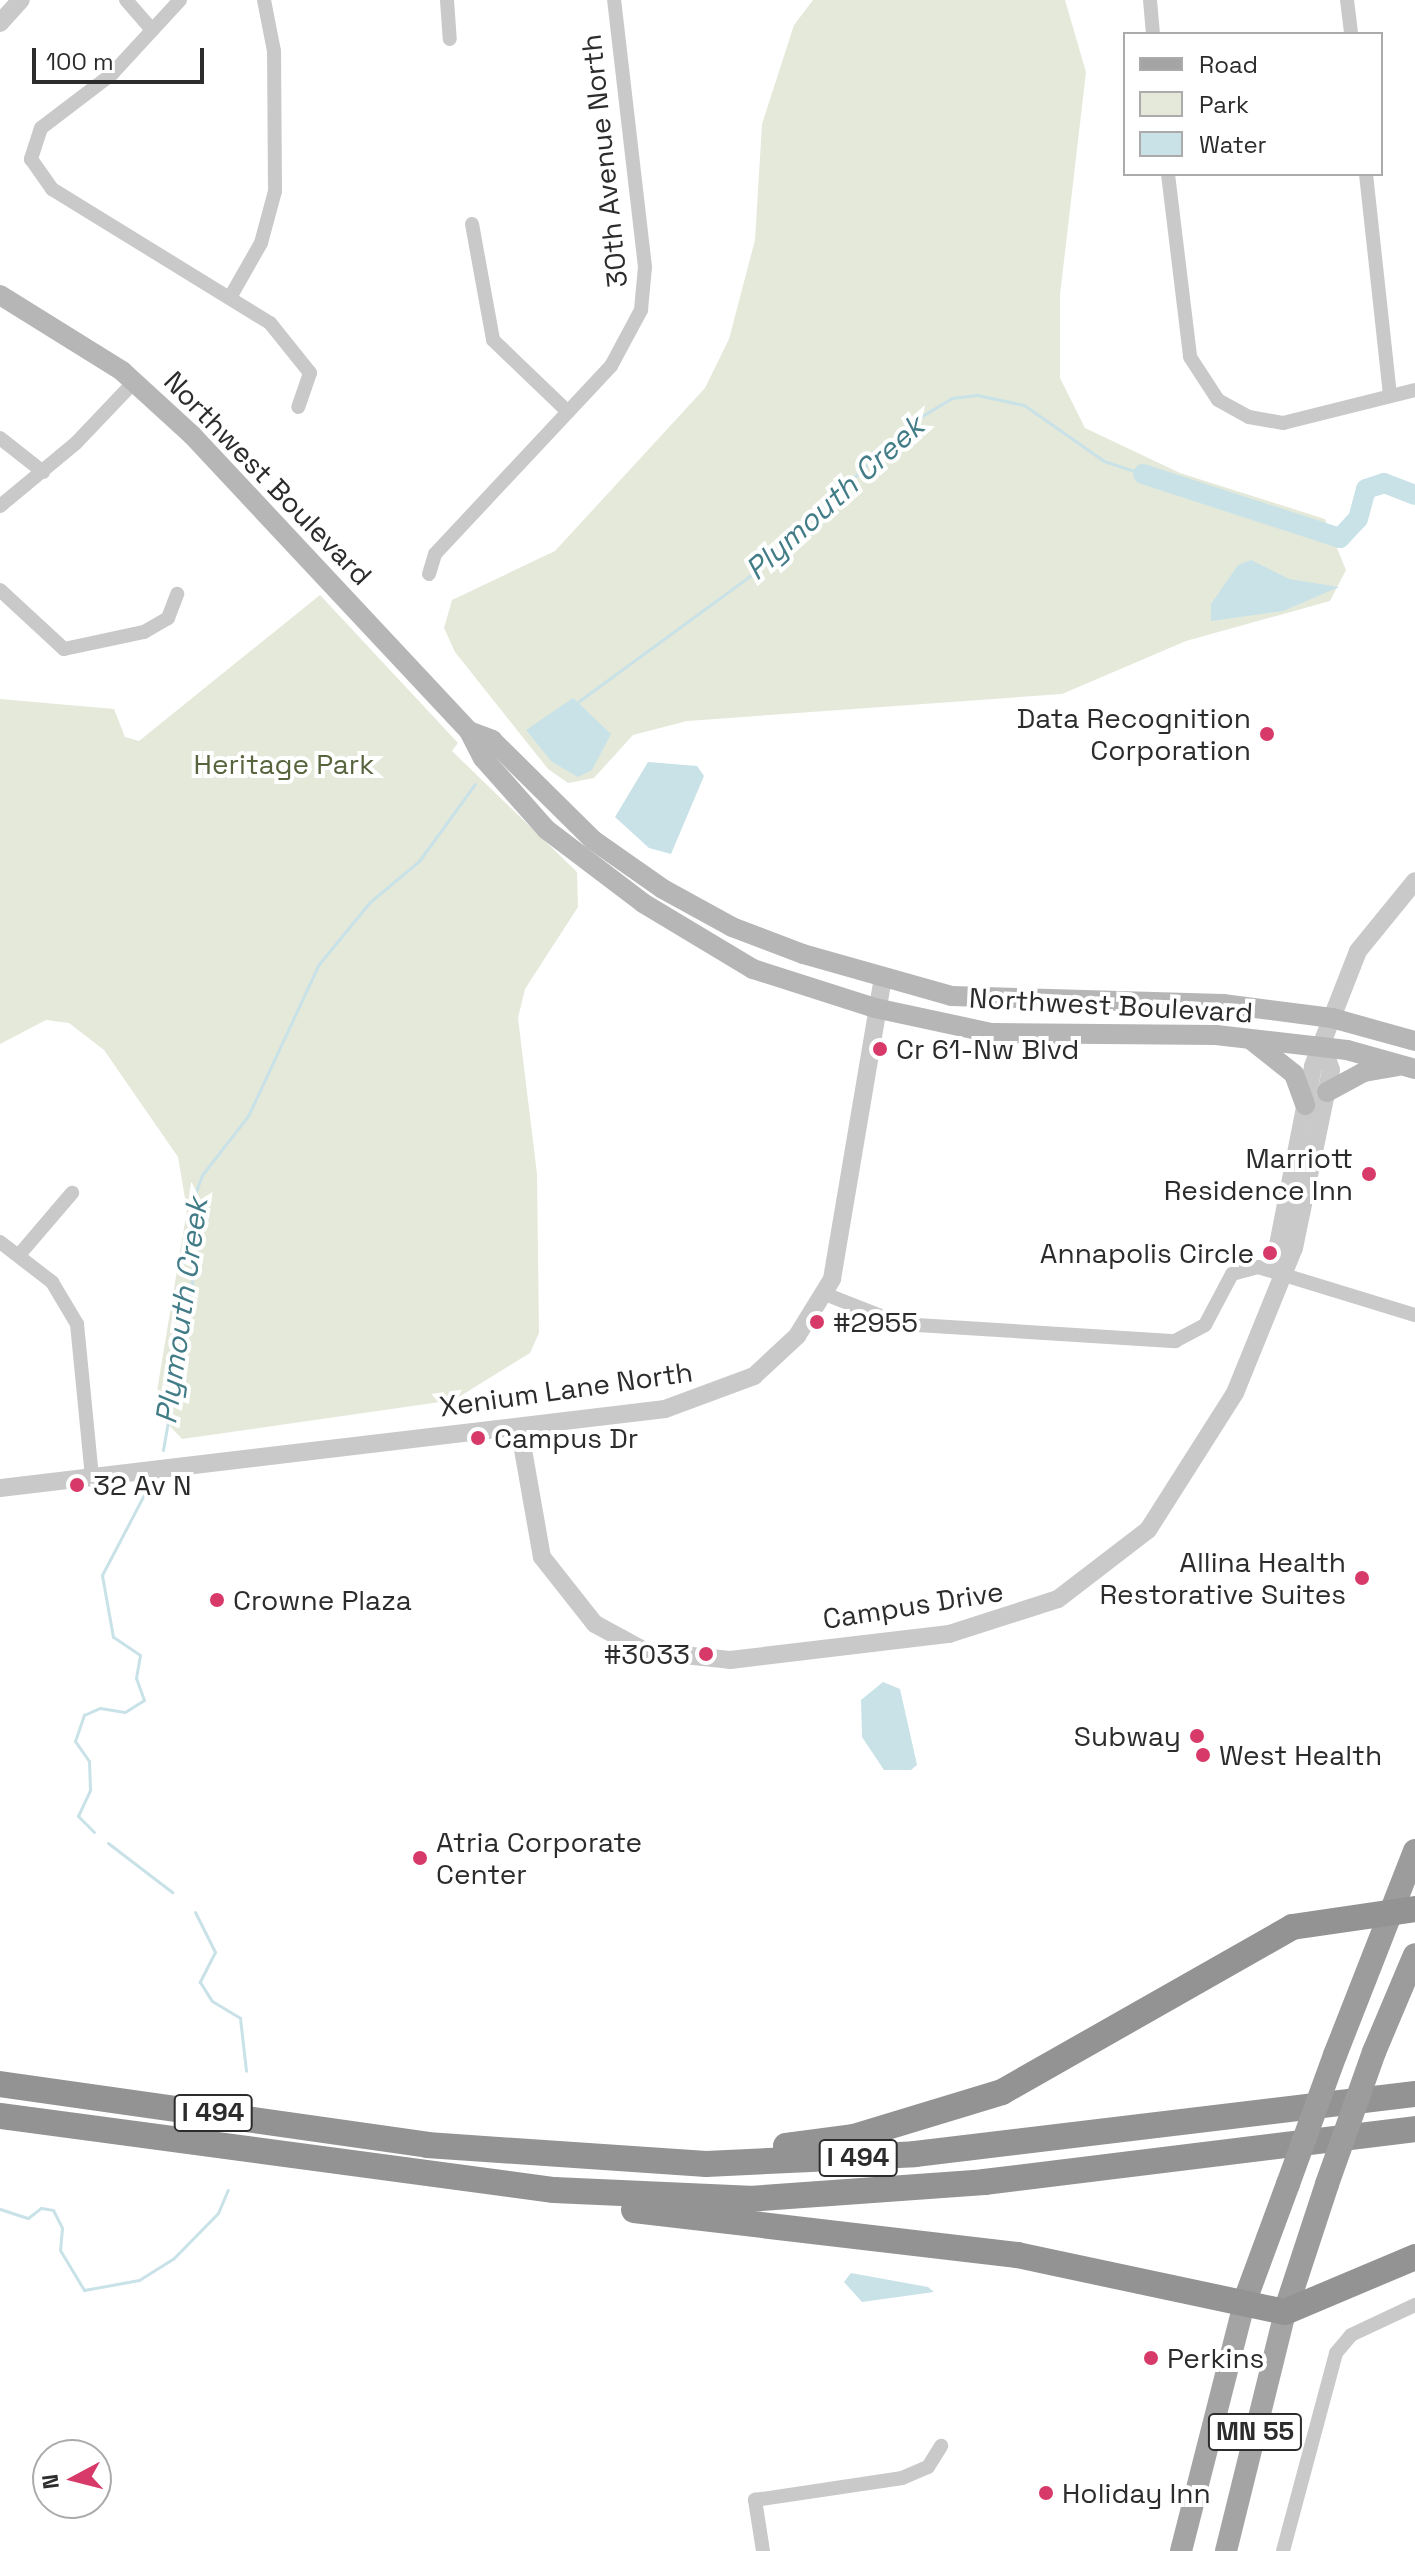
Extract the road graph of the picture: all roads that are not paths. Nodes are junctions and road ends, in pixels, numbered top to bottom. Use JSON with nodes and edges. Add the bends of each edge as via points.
{"nodes":[{"id":1,"x":21,"y":0,"type":"edge"},
{"id":2,"x":126,"y":0,"type":"edge"},
{"id":3,"x":180,"y":0,"type":"edge"},
{"id":4,"x":264,"y":0,"type":"edge"},
{"id":5,"x":447,"y":0,"type":"edge"},
{"id":6,"x":614,"y":0,"type":"edge"},
{"id":7,"x":1150,"y":0,"type":"edge"},
{"id":8,"x":1347,"y":0,"type":"edge"},
{"id":9,"x":0,"y":23,"type":"edge"},
{"id":10,"x":152,"y":30,"type":"junction"},
{"id":11,"x":1153,"y":32,"type":"edge"},
{"id":12,"x":1351,"y":32,"type":"edge"},
{"id":13,"x":450,"y":39,"type":"dead end"},
{"id":14,"x":1168,"y":176,"type":"edge"},
{"id":15,"x":1366,"y":176,"type":"edge"},
{"id":16,"x":472,"y":224,"type":"dead end"},
{"id":17,"x":232,"y":294,"type":"junction"},
{"id":18,"x":0,"y":295,"type":"edge"},
{"id":19,"x":134,"y":382,"type":"junction"},
{"id":20,"x":1415,"y":390,"type":"edge"},
{"id":21,"x":1390,"y":396,"type":"junction"},
{"id":22,"x":298,"y":407,"type":"dead end"},
{"id":23,"x":568,"y":412,"type":"junction"},
{"id":24,"x":0,"y":438,"type":"edge"},
{"id":25,"x":43,"y":472,"type":"junction"},
{"id":26,"x":0,"y":506,"type":"edge"},
{"id":27,"x":429,"y":574,"type":"dead end"},
{"id":28,"x":0,"y":590,"type":"edge"},
{"id":29,"x":177,"y":594,"type":"dead end"},
{"id":30,"x":469,"y":731,"type":"junction"},
{"id":31,"x":1415,"y":881,"type":"edge"},
{"id":32,"x":883,"y":978,"type":"junction"},
{"id":33,"x":875,"y":1008,"type":"junction"},
{"id":34,"x":1332,"y":1018,"type":"junction"},
{"id":35,"x":1248,"y":1038,"type":"junction"},
{"id":36,"x":1415,"y":1041,"type":"edge"},
{"id":37,"x":1323,"y":1047,"type":"junction"},
{"id":38,"x":1410,"y":1067,"type":"edge"},
{"id":39,"x":1327,"y":1092,"type":"junction"},
{"id":40,"x":1305,"y":1105,"type":"junction"},
{"id":41,"x":72,"y":1193,"type":"dead end"},
{"id":42,"x":0,"y":1242,"type":"edge"},
{"id":43,"x":19,"y":1255,"type":"junction"},
{"id":44,"x":1280,"y":1272,"type":"junction"},
{"id":45,"x":825,"y":1294,"type":"junction"},
{"id":46,"x":1415,"y":1315,"type":"edge"},
{"id":47,"x":519,"y":1427,"type":"junction"},
{"id":48,"x":92,"y":1477,"type":"junction"},
{"id":49,"x":0,"y":1488,"type":"edge"},
{"id":50,"x":1415,"y":1851,"type":"edge"},
{"id":51,"x":1415,"y":1909,"type":"edge"},
{"id":52,"x":1387,"y":1912,"type":"junction"},
{"id":53,"x":1415,"y":1955,"type":"edge"},
{"id":54,"x":0,"y":2084,"type":"edge"},
{"id":55,"x":1415,"y":2094,"type":"edge"},
{"id":56,"x":0,"y":2116,"type":"edge"},
{"id":57,"x":1415,"y":2129,"type":"edge"},
{"id":58,"x":427,"y":2145,"type":"junction"},
{"id":59,"x":554,"y":2190,"type":"junction"},
{"id":60,"x":1415,"y":2257,"type":"edge"},
{"id":61,"x":1415,"y":2266,"type":"edge"},
{"id":62,"x":1388,"y":2268,"type":"junction"},
{"id":63,"x":1244,"y":2303,"type":"junction"},
{"id":64,"x":1415,"y":2305,"type":"edge"},
{"id":65,"x":1285,"y":2312,"type":"junction"},
{"id":66,"x":941,"y":2446,"type":"dead end"},
{"id":67,"x":763,"y":2551,"type":"edge"},
{"id":68,"x":1181,"y":2551,"type":"edge"},
{"id":69,"x":1226,"y":2551,"type":"edge"},
{"id":70,"x":1283,"y":2551,"type":"edge"}],
"edges":[{"from":1,"to":9,"type":"street"},
{"from":2,"to":10,"type":"street"},
{"from":3,"to":10,"type":"street"},
{"from":4,"to":17,"type":"street","via":[[274,51],[275,191],[261,243]]},
{"from":5,"to":13,"type":"street"},
{"from":6,"to":23,"type":"street","name":"30th Avenue North","via":[[645,289],[624,349]]},
{"from":7,"to":11,"type":"street"},
{"from":8,"to":12,"type":"street"},
{"from":10,"to":17,"type":"street","via":[[112,74],[41,128],[31,159],[52,189]]},
{"from":14,"to":21,"type":"street","via":[[1186,339],[1206,387],[1249,417],[1283,423]]},
{"from":15,"to":21,"type":"street"},
{"from":16,"to":23,"type":"street","via":[[493,340]]},
{"from":17,"to":22,"type":"street","via":[[305,361],[311,385]]},
{"from":18,"to":19,"type":"main road","name":"Northwest Boulevard"},
{"from":19,"to":25,"type":"street"},
{"from":19,"to":30,"type":"main road","name":"Northwest Boulevard"},
{"from":20,"to":21,"type":"street"},
{"from":23,"to":27,"type":"street","name":"30th Avenue North","via":[[435,554]]},
{"from":24,"to":25,"type":"street"},
{"from":25,"to":26,"type":"street"},
{"from":28,"to":29,"type":"street","via":[[64,649],[144,632],[168,618]]},
{"from":30,"to":32,"type":"main road","name":"Northwest Boulevard","via":[[492,740],[593,840],[663,889],[732,927]]},
{"from":30,"to":33,"type":"main road","name":"Northwest Boulevard","via":[[483,758],[547,830],[643,903],[753,969]]},
{"from":31,"to":34,"type":"street","name":"Campus Drive","via":[[1374,924]]},
{"from":32,"to":33,"type":"street","name":"Xenium Lane North"},
{"from":32,"to":34,"type":"main road","name":"Northwest Boulevard","via":[[951,996],[1223,1004]]},
{"from":33,"to":35,"type":"main road","name":"Northwest Boulevard","via":[[992,1033]]},
{"from":33,"to":45,"type":"street","name":"Xenium Lane North","via":[[841,1247]]},
{"from":34,"to":36,"type":"main road","name":"Northwest Boulevard"},
{"from":34,"to":37,"type":"street","name":"Campus Drive"},
{"from":35,"to":37,"type":"main road","name":"Northwest Boulevard"},
{"from":35,"to":40,"type":"main road","via":[[1294,1074]]},
{"from":37,"to":38,"type":"main road","name":"Northwest Boulevard"},
{"from":37,"to":39,"type":"street","name":"Campus Drive"},
{"from":37,"to":40,"type":"street","name":"Campus Drive"},
{"from":38,"to":39,"type":"main road","via":[[1364,1072]]},
{"from":39,"to":44,"type":"street","name":"Campus Drive","via":[[1294,1248]]},
{"from":40,"to":44,"type":"street","name":"Campus Drive","via":[[1278,1245]]},
{"from":41,"to":43,"type":"street"},
{"from":42,"to":43,"type":"street"},
{"from":43,"to":48,"type":"street","via":[[52,1282],[77,1324]]},
{"from":44,"to":45,"type":"street","via":[[1232,1274],[1205,1325],[1164,1341],[901,1324]]},
{"from":44,"to":46,"type":"street"},
{"from":44,"to":47,"type":"street","name":"Campus Drive","via":[[1235,1393],[1173,1501],[1091,1581],[987,1627],[730,1660],[645,1651],[595,1624],[542,1557]]},
{"from":45,"to":47,"type":"street","name":"Xenium Lane North","via":[[777,1358],[725,1392],[665,1409]]},
{"from":47,"to":48,"type":"street","name":"Xenium Lane North"},
{"from":48,"to":49,"type":"street","name":"Xenium Lane North"},
{"from":50,"to":52,"type":"highway","number":"MN 55"},
{"from":51,"to":52,"type":"highway"},
{"from":52,"to":58,"type":"highway","via":[[1292,1927],[1244,1949],[1076,2055],[956,2108],[854,2137],[747,2149]]},
{"from":52,"to":63,"type":"highway","number":"MN 55","bridge":true},
{"from":53,"to":65,"type":"highway","number":"MN 55","bridge":true,"via":[[1374,2052]]},
{"from":54,"to":58,"type":"highway","number":"I 494"},
{"from":55,"to":58,"type":"highway","number":"I 494","via":[[810,2161],[560,2159]]},
{"from":56,"to":59,"type":"highway","number":"I 494"},
{"from":57,"to":59,"type":"highway","number":"I 494","via":[[863,2193],[749,2199]]},
{"from":59,"to":63,"type":"highway","via":[[598,2207],[1017,2255]]},
{"from":60,"to":62,"type":"highway"},
{"from":61,"to":62,"type":"highway"},
{"from":62,"to":65,"type":"highway"},
{"from":63,"to":65,"type":"highway"},
{"from":63,"to":68,"type":"main road","number":"MN 55"},
{"from":64,"to":70,"type":"street","via":[[1351,2335],[1336,2353]]},
{"from":65,"to":69,"type":"main road","number":"MN 55"},
{"from":66,"to":67,"type":"street","via":[[928,2467],[902,2478],[755,2500]]}]}
